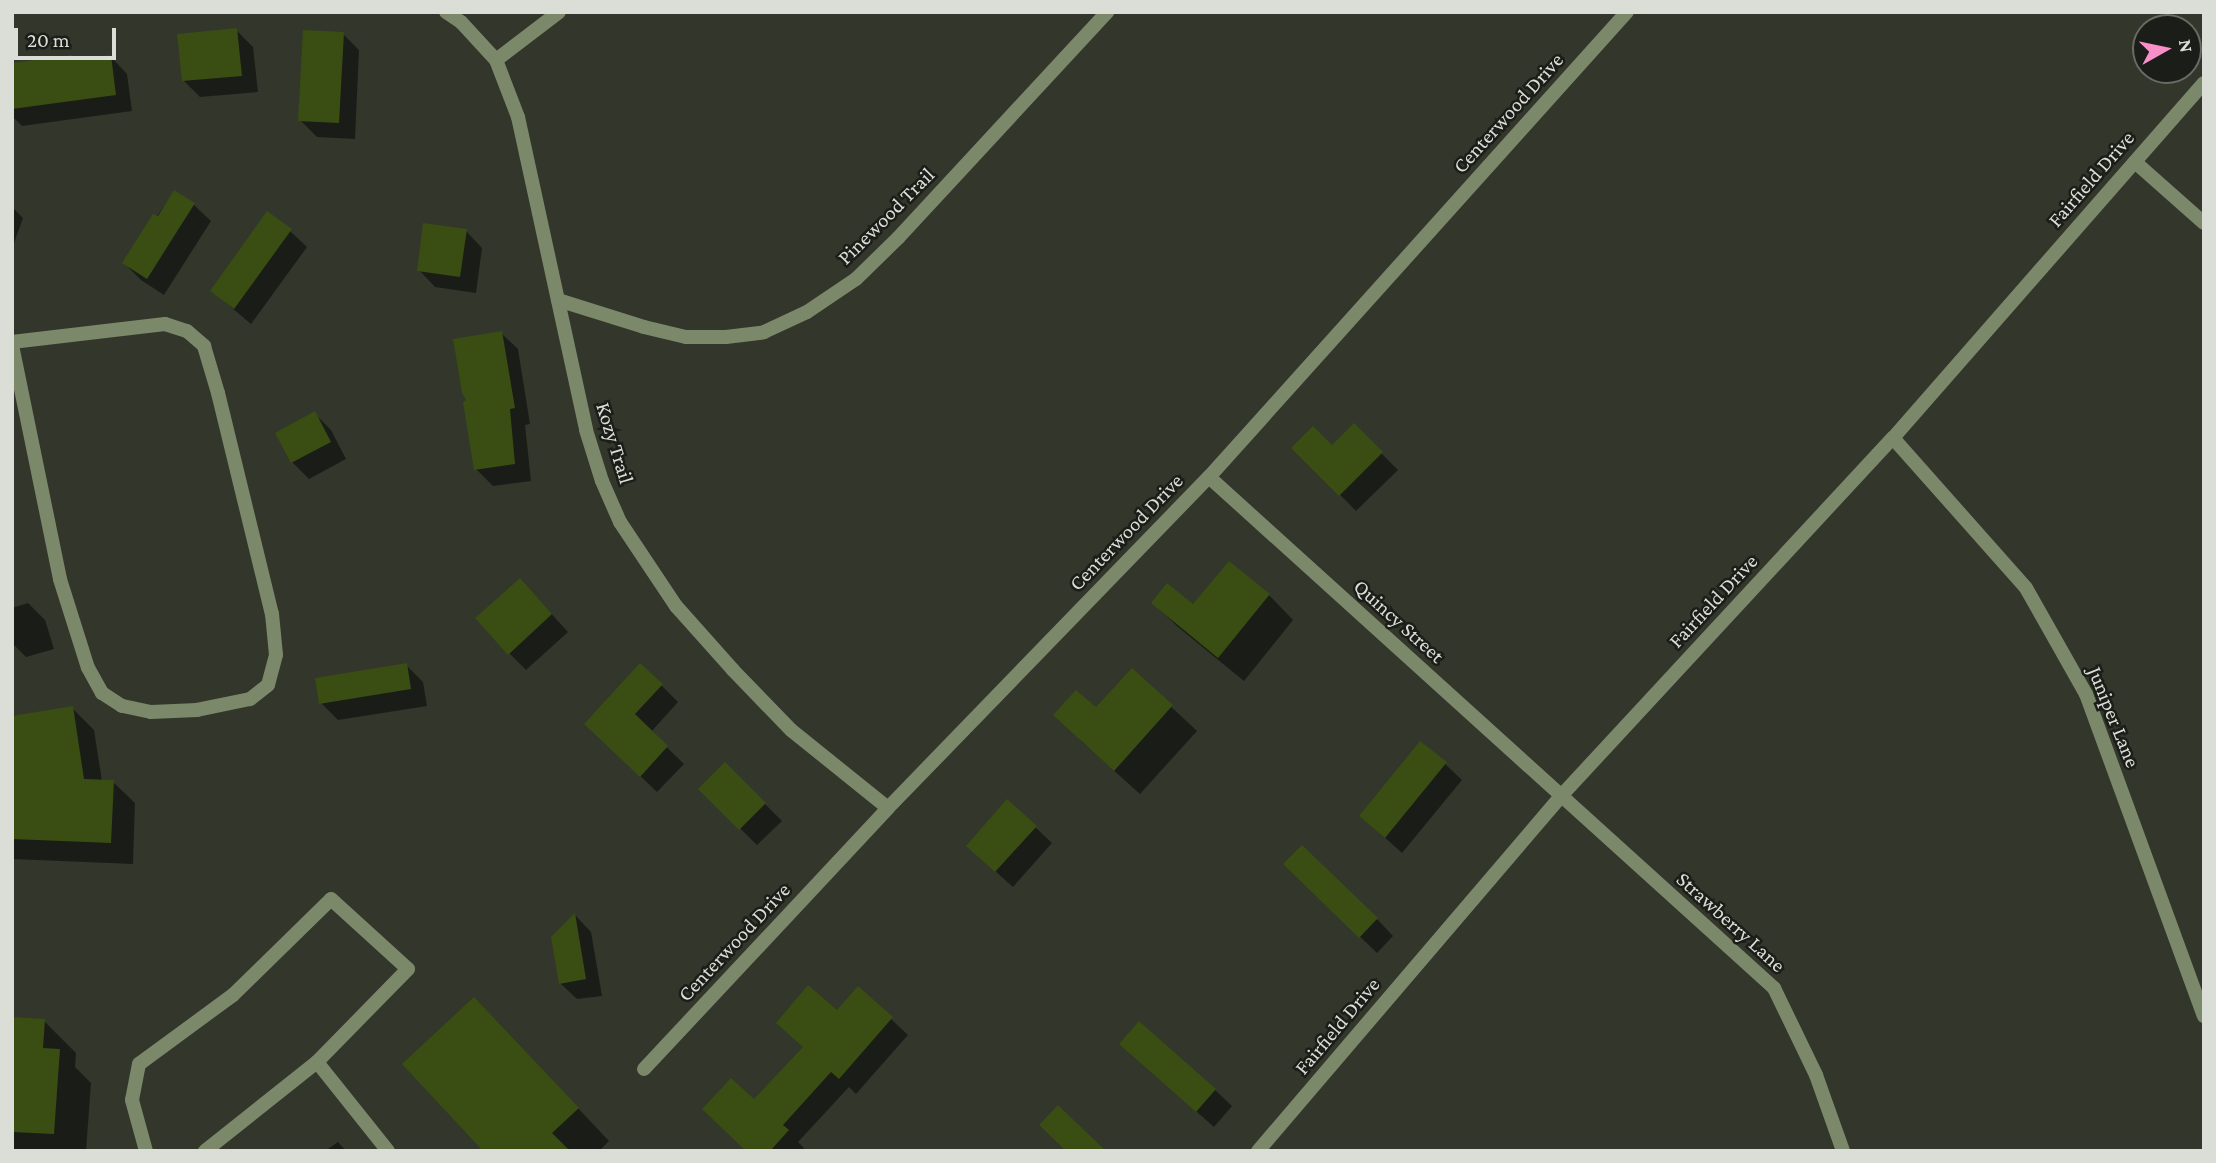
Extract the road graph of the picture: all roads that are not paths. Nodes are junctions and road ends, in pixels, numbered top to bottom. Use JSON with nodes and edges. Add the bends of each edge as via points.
{"nodes":[{"id":1,"x":446,"y":12,"type":"edge"},
{"id":2,"x":559,"y":12,"type":"edge"},
{"id":3,"x":1107,"y":12,"type":"edge"},
{"id":4,"x":1627,"y":12,"type":"edge"},
{"id":5,"x":496,"y":60,"type":"junction"},
{"id":6,"x":2204,"y":83,"type":"edge"},
{"id":7,"x":2135,"y":162,"type":"junction"},
{"id":8,"x":2204,"y":223,"type":"edge"},
{"id":9,"x":558,"y":300,"type":"junction"},
{"id":10,"x":12,"y":343,"type":"edge"},
{"id":11,"x":1893,"y":438,"type":"junction"},
{"id":12,"x":1209,"y":477,"type":"junction"},
{"id":13,"x":1561,"y":796,"type":"junction"},
{"id":14,"x":888,"y":808,"type":"junction"},
{"id":15,"x":2204,"y":1016,"type":"edge"},
{"id":16,"x":317,"y":1062,"type":"junction"},
{"id":17,"x":644,"y":1069,"type":"dead end"},
{"id":18,"x":146,"y":1151,"type":"edge"},
{"id":19,"x":205,"y":1151,"type":"edge"},
{"id":20,"x":388,"y":1151,"type":"edge"},
{"id":21,"x":1258,"y":1151,"type":"edge"},
{"id":22,"x":1843,"y":1151,"type":"edge"}],
"edges":[{"from":1,"to":5,"type":"street","name":"Kozy Trail"},
{"from":2,"to":5,"type":"street"},
{"from":3,"to":9,"type":"street","name":"Pinewood Trail","via":[[898,238],[856,279],[807,312],[764,332],[686,337]]},
{"from":4,"to":12,"type":"street","name":"Centerwood Drive"},
{"from":5,"to":9,"type":"street","name":"Kozy Trail","via":[[518,117]]},
{"from":6,"to":7,"type":"street","name":"Fairfield Drive"},
{"from":7,"to":8,"type":"street"},
{"from":7,"to":11,"type":"street","name":"Fairfield Drive"},
{"from":9,"to":14,"type":"street","name":"Kozy Trail","via":[[586,430],[620,522],[676,606],[733,670],[792,730]]},
{"from":10,"to":10,"type":"street","via":[[164,324],[187,331],[204,346],[272,614],[276,655],[268,685],[250,699],[197,710],[151,712],[122,706],[102,693],[88,668],[61,579]]},
{"from":11,"to":13,"type":"street","name":"Fairfield Drive"},
{"from":11,"to":15,"type":"street","name":"Juniper Lane","via":[[2026,588],[2086,694]]},
{"from":12,"to":13,"type":"street","name":"Quincy Street"},
{"from":12,"to":14,"type":"street","name":"Centerwood Drive"},
{"from":13,"to":21,"type":"street","name":"Fairfield Drive"},
{"from":13,"to":22,"type":"street","name":"Strawberry Lane","via":[[1774,988],[1816,1075]]},
{"from":14,"to":17,"type":"street","name":"Centerwood Drive"},
{"from":16,"to":18,"type":"street","via":[[408,970],[331,899],[233,995],[139,1064],[132,1100]]},
{"from":16,"to":19,"type":"street"},
{"from":16,"to":20,"type":"street"}]}
